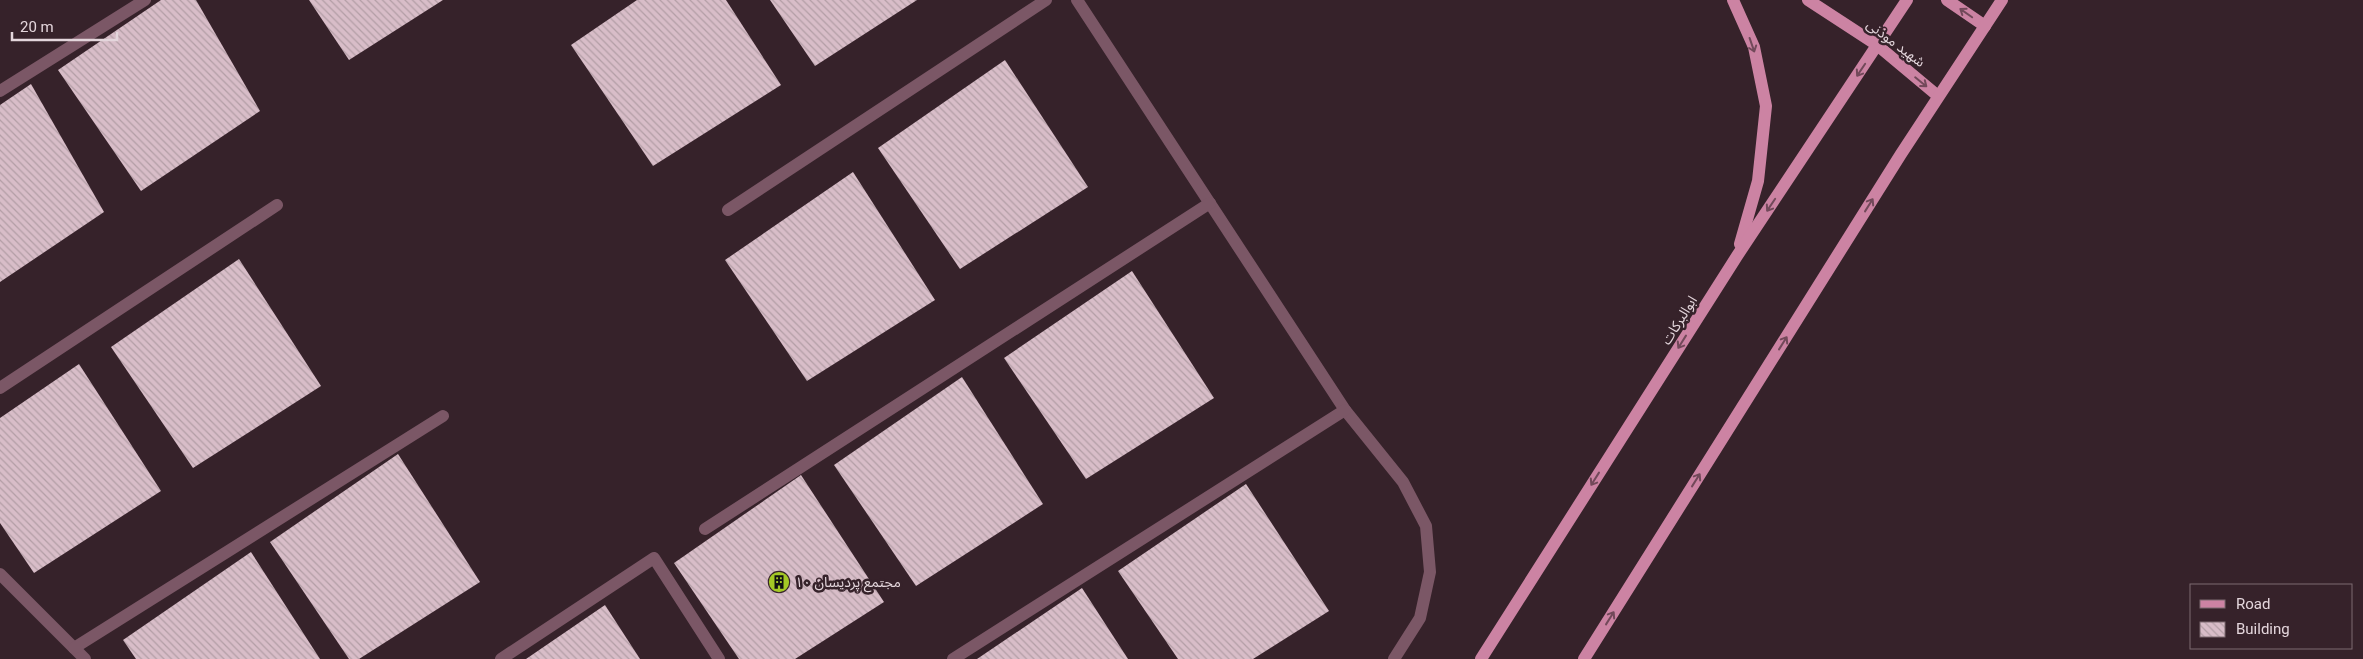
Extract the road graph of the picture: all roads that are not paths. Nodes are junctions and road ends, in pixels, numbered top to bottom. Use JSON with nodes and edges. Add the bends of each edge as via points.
{"nodes":[{"id":1,"x":145,"y":0,"type":"edge"},
{"id":2,"x":1046,"y":0,"type":"edge"},
{"id":3,"x":1077,"y":0,"type":"edge"},
{"id":4,"x":1733,"y":0,"type":"edge"},
{"id":5,"x":1808,"y":0,"type":"edge"},
{"id":6,"x":1907,"y":0,"type":"edge"},
{"id":7,"x":1947,"y":0,"type":"edge"},
{"id":8,"x":2002,"y":0,"type":"edge"},
{"id":9,"x":1984,"y":26,"type":"junction"},
{"id":10,"x":1877,"y":45,"type":"junction"},
{"id":11,"x":0,"y":91,"type":"edge"},
{"id":12,"x":1938,"y":96,"type":"junction"},
{"id":13,"x":1210,"y":203,"type":"junction"},
{"id":14,"x":277,"y":205,"type":"dead end"},
{"id":15,"x":728,"y":210,"type":"dead end"},
{"id":16,"x":1737,"y":256,"type":"junction"},
{"id":17,"x":0,"y":388,"type":"edge"},
{"id":18,"x":1345,"y":410,"type":"junction"},
{"id":19,"x":443,"y":416,"type":"dead end"},
{"id":20,"x":705,"y":528,"type":"dead end"},
{"id":21,"x":0,"y":574,"type":"edge"},
{"id":22,"x":74,"y":648,"type":"junction"},
{"id":23,"x":84,"y":659,"type":"edge"},
{"id":24,"x":501,"y":659,"type":"edge"},
{"id":25,"x":719,"y":659,"type":"edge"},
{"id":26,"x":953,"y":659,"type":"edge"},
{"id":27,"x":1394,"y":659,"type":"edge"},
{"id":28,"x":1481,"y":659,"type":"edge"},
{"id":29,"x":1584,"y":659,"type":"edge"}],
"edges":[{"from":1,"to":11,"type":"street"},
{"from":2,"to":15,"type":"street"},
{"from":3,"to":13,"type":"street"},
{"from":4,"to":16,"type":"main road","one_way":true,"via":[[1754,46],[1766,106],[1758,182]]},
{"from":5,"to":10,"type":"main road","name":"شهید موذنی"},
{"from":6,"to":10,"type":"main road","name":"ابوالبرکات"},
{"from":9,"to":7,"type":"main road","one_way":true},
{"from":8,"to":9,"type":"main road"},
{"from":9,"to":12,"type":"main road"},
{"from":10,"to":12,"type":"main road","name":"شهید موذنی","one_way":true},
{"from":10,"to":16,"type":"main road","name":"ابوالبرکات","one_way":true},
{"from":29,"to":12,"type":"main road","one_way":true},
{"from":13,"to":18,"type":"street"},
{"from":13,"to":20,"type":"street"},
{"from":14,"to":17,"type":"street"},
{"from":16,"to":28,"type":"main road","name":"ابوالبرکات","one_way":true},
{"from":18,"to":26,"type":"street"},
{"from":18,"to":27,"type":"street","via":[[1403,482],[1426,526],[1430,572],[1420,618]]},
{"from":19,"to":22,"type":"street"},
{"from":21,"to":22,"type":"street"},
{"from":22,"to":23,"type":"street"},
{"from":24,"to":25,"type":"street","via":[[654,558]]}]}
